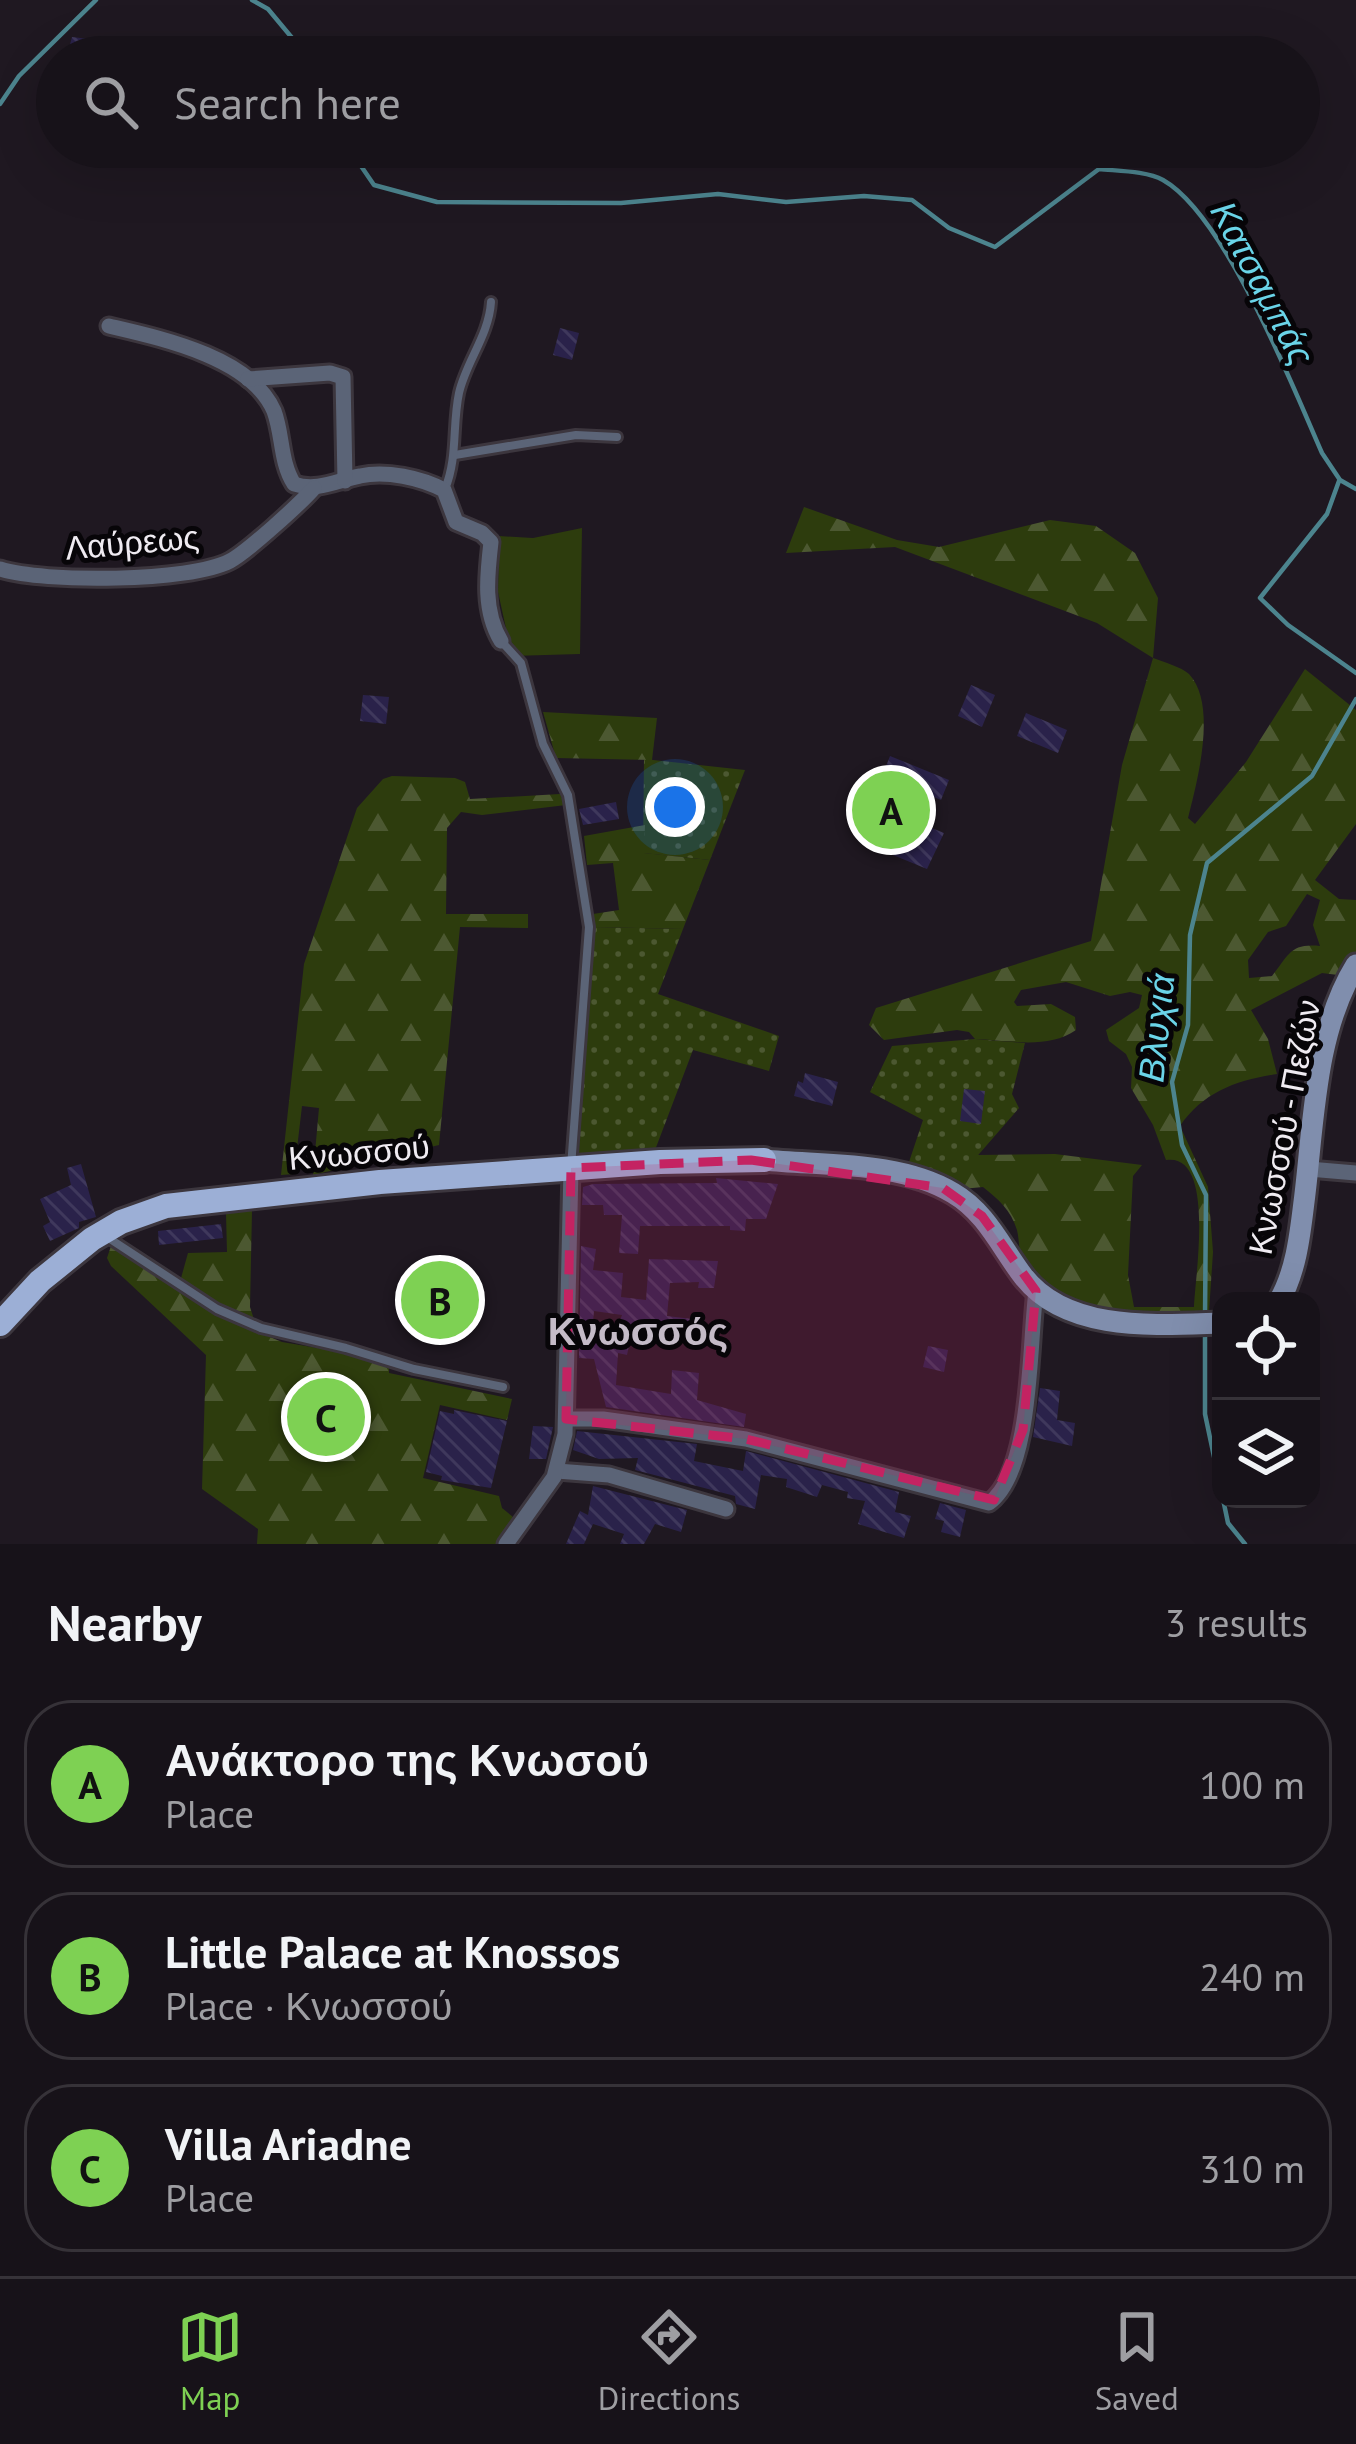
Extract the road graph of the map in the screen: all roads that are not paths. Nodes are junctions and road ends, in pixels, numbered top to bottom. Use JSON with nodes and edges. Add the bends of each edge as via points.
{"nodes":[{"id":1,"x":491,"y":302,"type":"dead end"},
{"id":2,"x":109,"y":326,"type":"dead end"},
{"id":3,"x":248,"y":379,"type":"junction"},
{"id":4,"x":617,"y":436,"type":"dead end"},
{"id":5,"x":455,"y":454,"type":"junction"},
{"id":6,"x":345,"y":481,"type":"junction"},
{"id":7,"x":314,"y":488,"type":"junction"},
{"id":8,"x":445,"y":490,"type":"junction"},
{"id":9,"x":0,"y":569,"type":"edge"},
{"id":10,"x":501,"y":641,"type":"joint"},
{"id":11,"x":1356,"y":965,"type":"edge"},
{"id":12,"x":764,"y":1160,"type":"joint"},
{"id":13,"x":571,"y":1168,"type":"junction"},
{"id":14,"x":1309,"y":1169,"type":"junction"},
{"id":15,"x":1356,"y":1173,"type":"edge"},
{"id":16,"x":101,"y":1233,"type":"junction"},
{"id":17,"x":1036,"y":1291,"type":"junction"},
{"id":18,"x":1282,"y":1292,"type":"edge"},
{"id":19,"x":0,"y":1324,"type":"edge"},
{"id":20,"x":1211,"y":1324,"type":"edge"},
{"id":21,"x":503,"y":1387,"type":"dead end"},
{"id":22,"x":566,"y":1419,"type":"junction"},
{"id":23,"x":557,"y":1471,"type":"junction"},
{"id":24,"x":726,"y":1508,"type":"dead end"},
{"id":25,"x":506,"y":1544,"type":"edge"}],
"edges":[{"from":1,"to":5,"type":"lane","via":[[459,395]]},
{"from":2,"to":3,"type":"street","via":[[164,338]]},
{"from":3,"to":6,"type":"street","via":[[343,376]]},
{"from":3,"to":7,"type":"street","via":[[277,419],[294,484]]},
{"from":4,"to":5,"type":"lane"},
{"from":5,"to":8,"type":"lane"},
{"from":6,"to":7,"type":"street"},
{"from":6,"to":8,"type":"street","via":[[387,474]]},
{"from":7,"to":9,"type":"street","name":"Λαύρεως","via":[[220,565],[58,578]]},
{"from":8,"to":10,"type":"street","via":[[456,522],[490,542],[488,598]]},
{"from":10,"to":13,"type":"lane","via":[[521,663],[543,744],[568,795],[589,927]]},
{"from":11,"to":14,"type":"main road","name":"Κνωσσού - Πεζών","via":[[1326,1044]]},
{"from":12,"to":13,"type":"main road","name":"Κνωσσού"},
{"from":12,"to":17,"type":"main road","via":[[938,1185],[982,1216]]},
{"from":13,"to":16,"type":"main road","name":"Κνωσσού","via":[[203,1198]]},
{"from":13,"to":22,"type":"street"},
{"from":14,"to":15,"type":"street"},
{"from":14,"to":18,"type":"main road","name":"Κνωσσού - Πεζών"},
{"from":16,"to":19,"type":"main road","name":"Κνωσσού"},
{"from":16,"to":21,"type":"lane","via":[[217,1309],[261,1328]]},
{"from":17,"to":20,"type":"main road","via":[[1084,1315]]},
{"from":17,"to":22,"type":"street","via":[[1023,1430],[1004,1486],[989,1503],[746,1438]]},
{"from":22,"to":23,"type":"street"},
{"from":23,"to":24,"type":"street","via":[[609,1475]]},
{"from":23,"to":25,"type":"street"}]}
